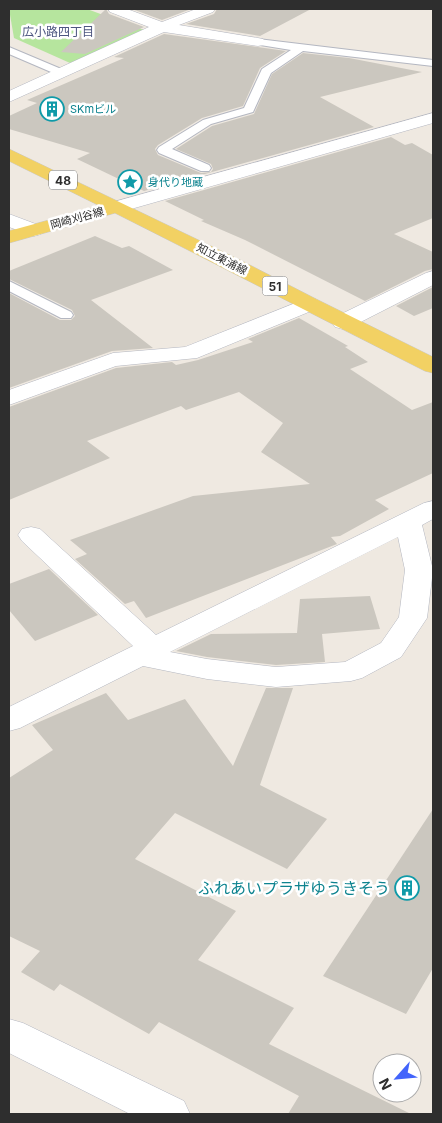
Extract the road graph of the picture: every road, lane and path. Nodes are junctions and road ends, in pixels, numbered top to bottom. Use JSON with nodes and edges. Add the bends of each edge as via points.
{"nodes":[{"id":1,"x":114,"y":9,"type":"edge"},
{"id":2,"x":208,"y":9,"type":"edge"},
{"id":3,"x":162,"y":26,"type":"junction"},
{"id":4,"x":258,"y":42,"type":"joint"},
{"id":5,"x":301,"y":48,"type":"junction"},
{"id":6,"x":9,"y":50,"type":"edge"},
{"id":7,"x":433,"y":62,"type":"edge"},
{"id":8,"x":62,"y":73,"type":"junction"},
{"id":9,"x":9,"y":97,"type":"edge"},
{"id":10,"x":433,"y":118,"type":"edge"},
{"id":11,"x":9,"y":154,"type":"edge"},
{"id":12,"x":205,"y":168,"type":"dead end"},
{"id":13,"x":116,"y":207,"type":"junction"},
{"id":14,"x":9,"y":220,"type":"edge"},
{"id":15,"x":34,"y":230,"type":"junction"},
{"id":16,"x":9,"y":237,"type":"edge"},
{"id":17,"x":433,"y":277,"type":"edge"},
{"id":18,"x":9,"y":285,"type":"edge"},
{"id":19,"x":308,"y":304,"type":"junction"},
{"id":20,"x":66,"y":314,"type":"dead end"},
{"id":21,"x":343,"y":322,"type":"junction"},
{"id":22,"x":433,"y":366,"type":"edge"},
{"id":23,"x":9,"y":398,"type":"edge"},
{"id":24,"x":433,"y":509,"type":"edge"},
{"id":25,"x":408,"y":522,"type":"junction"},
{"id":26,"x":32,"y":535,"type":"dead end"},
{"id":27,"x":145,"y":652,"type":"junction"},
{"id":28,"x":9,"y":720,"type":"edge"},
{"id":29,"x":9,"y":1034,"type":"edge"},
{"id":30,"x":170,"y":1114,"type":"edge"}],
"edges":[{"from":1,"to":3,"type":"street"},
{"from":2,"to":3,"type":"street"},
{"from":3,"to":4,"type":"street"},
{"from":3,"to":8,"type":"street"},
{"from":4,"to":5,"type":"lane"},
{"from":5,"to":7,"type":"lane"},
{"from":5,"to":12,"type":"lane","via":[[266,71],[249,110],[207,122],[163,150]]},
{"from":6,"to":8,"type":"lane"},
{"from":8,"to":9,"type":"street"},
{"from":10,"to":13,"type":"street"},
{"from":11,"to":13,"type":"main road","name":"岡崎刈谷線","number":"48"},
{"from":13,"to":15,"type":"main road","name":"岡崎刈谷線"},
{"from":13,"to":19,"type":"main road","name":"知立東浦線","number":"51"},
{"from":14,"to":15,"type":"street"},
{"from":15,"to":16,"type":"main road","name":"岡崎刈谷線"},
{"from":17,"to":21,"type":"street"},
{"from":18,"to":20,"type":"lane"},
{"from":19,"to":21,"type":"main road","name":"知立東浦線","number":"51"},
{"from":19,"to":23,"type":"street","via":[[189,354],[113,360]]},
{"from":21,"to":22,"type":"main road","name":"知立東浦線","number":"51"},
{"from":24,"to":25,"type":"street"},
{"from":25,"to":27,"type":"street"},
{"from":25,"to":27,"type":"street","via":[[419,570],[413,618],[391,650],[351,671],[276,677],[207,669]]},
{"from":26,"to":27,"type":"street"},
{"from":27,"to":28,"type":"street"},
{"from":29,"to":30,"type":"street"}]}
